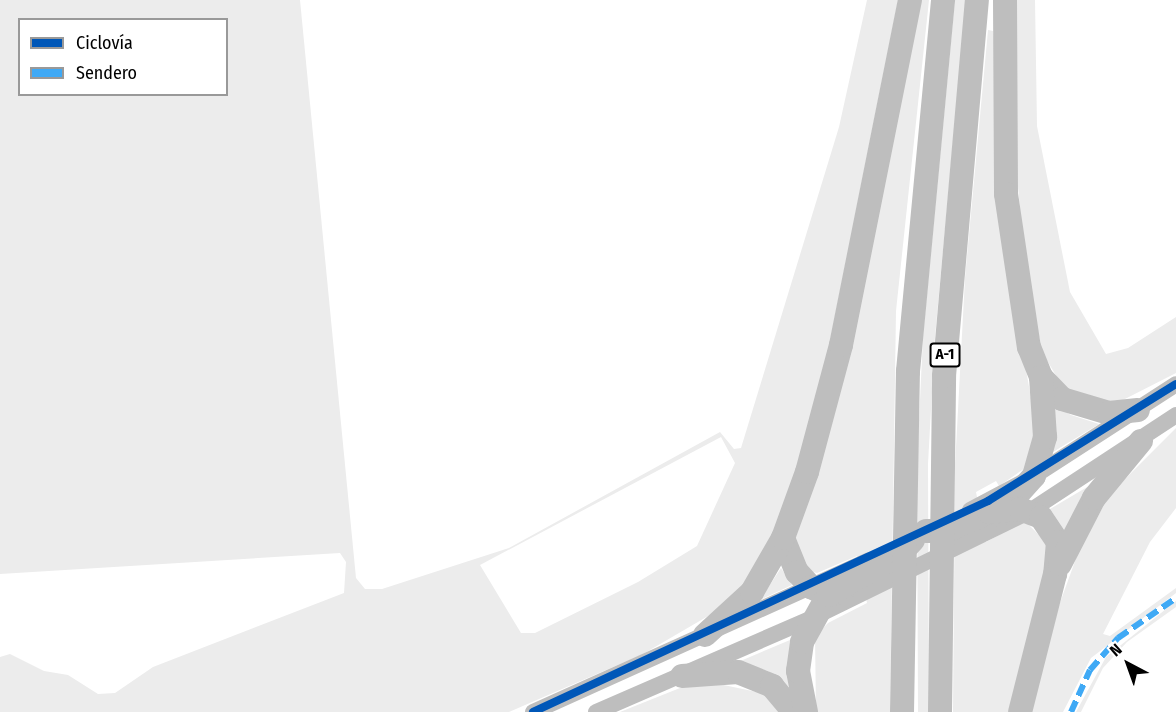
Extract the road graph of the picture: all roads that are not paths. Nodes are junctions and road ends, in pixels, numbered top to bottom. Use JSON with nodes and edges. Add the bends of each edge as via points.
{"nodes":[{"id":1,"x":910,"y":0,"type":"edge"},
{"id":2,"x":943,"y":0,"type":"edge"},
{"id":3,"x":977,"y":0,"type":"edge"},
{"id":4,"x":1005,"y":0,"type":"edge"},
{"id":5,"x":1041,"y":377,"type":"junction"},
{"id":6,"x":1176,"y":384,"type":"edge"},
{"id":7,"x":1138,"y":410,"type":"junction"},
{"id":8,"x":1176,"y":415,"type":"edge"},
{"id":9,"x":1141,"y":441,"type":"junction"},
{"id":10,"x":1034,"y":476,"type":"junction"},
{"id":11,"x":999,"y":514,"type":"junction"},
{"id":12,"x":783,"y":538,"type":"junction"},
{"id":13,"x":1056,"y":574,"type":"junction"},
{"id":14,"x":854,"y":582,"type":"junction"},
{"id":15,"x":819,"y":591,"type":"junction"},
{"id":16,"x":814,"y":617,"type":"junction"},
{"id":17,"x":705,"y":635,"type":"junction"},
{"id":18,"x":682,"y":676,"type":"junction"},
{"id":19,"x":533,"y":712,"type":"edge"},
{"id":20,"x":596,"y":712,"type":"edge"},
{"id":21,"x":794,"y":712,"type":"edge"},
{"id":22,"x":806,"y":712,"type":"edge"},
{"id":23,"x":902,"y":712,"type":"edge"},
{"id":24,"x":940,"y":712,"type":"edge"},
{"id":25,"x":1020,"y":712,"type":"edge"}],
"edges":[{"from":1,"to":12,"type":"highway","via":[[841,345]]},
{"from":2,"to":23,"type":"highway","number":"A-1","via":[[908,371]]},
{"from":3,"to":24,"type":"highway","number":"A-1","via":[[945,365]]},
{"from":4,"to":5,"type":"highway","via":[[1006,194],[1020,305]]},
{"from":5,"to":7,"type":"highway","via":[[1062,399],[1084,409]]},
{"from":5,"to":10,"type":"highway","via":[[1045,437]]},
{"from":6,"to":7,"type":"street"},
{"from":7,"to":10,"type":"street"},
{"from":8,"to":9,"type":"street"},
{"from":9,"to":11,"type":"street"},
{"from":9,"to":13,"type":"highway","via":[[1094,498]]},
{"from":10,"to":11,"type":"highway"},
{"from":11,"to":13,"type":"highway","via":[[1041,517],[1058,542]]},
{"from":11,"to":14,"type":"highway","via":[[937,549],[923,564],[908,564]]},
{"from":11,"to":14,"type":"highway","via":[[946,531],[922,533],[900,554]]},
{"from":12,"to":15,"type":"highway","via":[[797,572]]},
{"from":12,"to":17,"type":"highway","via":[[752,592]]},
{"from":13,"to":25,"type":"highway"},
{"from":14,"to":15,"type":"highway"},
{"from":14,"to":16,"type":"street"},
{"from":15,"to":16,"type":"highway"},
{"from":15,"to":17,"type":"street"},
{"from":16,"to":18,"type":"street"},
{"from":16,"to":22,"type":"highway","via":[[798,671]]},
{"from":17,"to":19,"type":"street"},
{"from":18,"to":20,"type":"street"},
{"from":18,"to":21,"type":"highway","via":[[738,672],[772,686]]}]}
